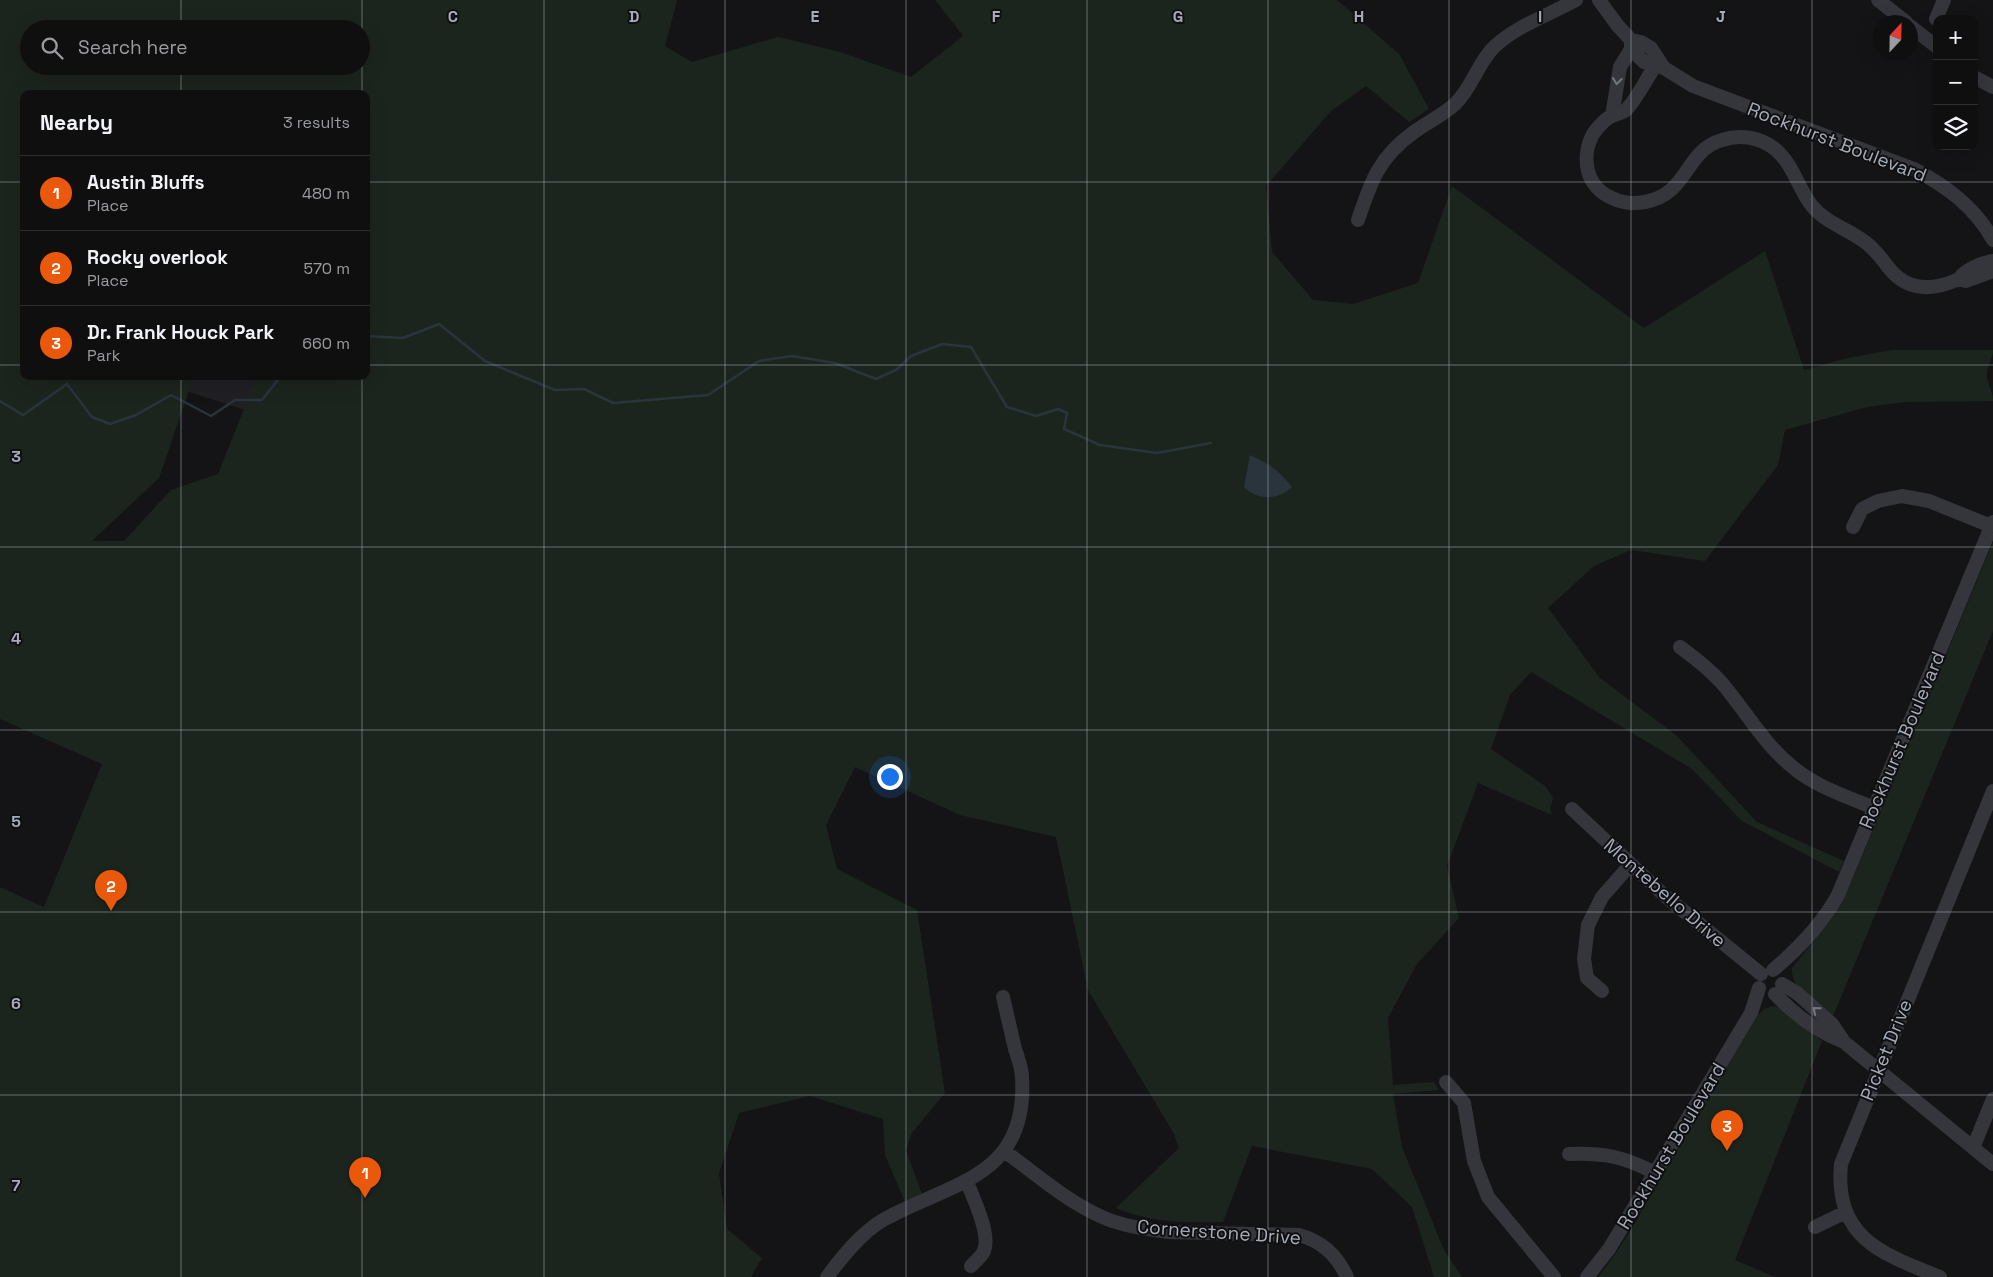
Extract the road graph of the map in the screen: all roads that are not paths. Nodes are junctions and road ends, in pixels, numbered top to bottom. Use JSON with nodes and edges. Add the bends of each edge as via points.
{"nodes":[{"id":1,"x":1576,"y":0,"type":"edge"},
{"id":2,"x":1599,"y":0,"type":"edge"},
{"id":3,"x":1878,"y":0,"type":"edge"},
{"id":4,"x":1944,"y":0,"type":"edge"},
{"id":5,"x":1897,"y":15,"type":"edge"},
{"id":6,"x":1938,"y":15,"type":"edge"},
{"id":7,"x":1918,"y":32,"type":"edge"},
{"id":8,"x":1933,"y":44,"type":"edge"},
{"id":9,"x":1631,"y":45,"type":"junction"},
{"id":10,"x":1660,"y":67,"type":"junction"},
{"id":11,"x":1978,"y":79,"type":"edge"},
{"id":12,"x":1993,"y":87,"type":"edge"},
{"id":13,"x":1612,"y":116,"type":"junction"},
{"id":14,"x":1358,"y":220,"type":"dead end"},
{"id":15,"x":1993,"y":240,"type":"edge"},
{"id":16,"x":1993,"y":261,"type":"edge"},
{"id":17,"x":1993,"y":271,"type":"edge"},
{"id":18,"x":1959,"y":279,"type":"junction"},
{"id":19,"x":1992,"y":524,"type":"edge"},
{"id":20,"x":1853,"y":527,"type":"dead end"},
{"id":21,"x":1680,"y":647,"type":"dead end"},
{"id":22,"x":1993,"y":791,"type":"edge"},
{"id":23,"x":1874,"y":808,"type":"junction"},
{"id":24,"x":1572,"y":809,"type":"dead end"},
{"id":25,"x":1630,"y":865,"type":"junction"},
{"id":26,"x":1952,"y":891,"type":"junction"},
{"id":27,"x":1965,"y":896,"type":"dead end"},
{"id":28,"x":1772,"y":983,"type":"junction"},
{"id":29,"x":1602,"y":991,"type":"dead end"},
{"id":30,"x":1003,"y":997,"type":"dead end"},
{"id":31,"x":1878,"y":1070,"type":"junction"},
{"id":32,"x":1446,"y":1082,"type":"dead end"},
{"id":33,"x":1993,"y":1099,"type":"edge"},
{"id":34,"x":1973,"y":1148,"type":"junction"},
{"id":35,"x":1004,"y":1151,"type":"junction"},
{"id":36,"x":1569,"y":1154,"type":"dead end"},
{"id":37,"x":1993,"y":1164,"type":"edge"},
{"id":38,"x":1654,"y":1173,"type":"junction"},
{"id":39,"x":967,"y":1182,"type":"junction"},
{"id":40,"x":1846,"y":1212,"type":"junction"},
{"id":41,"x":1815,"y":1227,"type":"dead end"},
{"id":42,"x":971,"y":1266,"type":"dead end"},
{"id":43,"x":827,"y":1277,"type":"edge"},
{"id":44,"x":1347,"y":1277,"type":"edge"},
{"id":45,"x":1554,"y":1277,"type":"edge"},
{"id":46,"x":1587,"y":1277,"type":"edge"},
{"id":47,"x":1940,"y":1277,"type":"edge"}],
"edges":[{"from":1,"to":14,"type":"street","via":[[1507,36],[1493,48],[1454,105],[1413,132],[1384,160],[1373,178]]},
{"from":2,"to":9,"type":"street","name":"Rockhurst Boulevard"},
{"from":3,"to":5,"type":"street"},
{"from":4,"to":6,"type":"street"},
{"from":7,"to":8,"type":"street"},
{"from":9,"to":10,"type":"street","name":"Rockhurst Boulevard","via":[[1641,42],[1651,48]]},
{"from":9,"to":13,"type":"street","one_way":true,"via":[[1620,67]]},
{"from":10,"to":13,"type":"street","via":[[1629,106],[1619,115]]},
{"from":10,"to":15,"type":"street","name":"Rockhurst Boulevard","via":[[1693,86],[1914,169],[1953,193],[1982,222]]},
{"from":11,"to":12,"type":"street"},
{"from":13,"to":18,"type":"street","via":[[1593,134],[1586,160],[1591,180],[1616,200],[1632,203],[1658,199],[1676,186],[1702,150],[1710,145],[1729,138],[1756,139],[1774,148],[1785,159],[1803,193],[1826,220],[1865,242],[1901,279],[1930,288]]},
{"from":16,"to":18,"type":"street","via":[[1962,274]]},
{"from":17,"to":18,"type":"street","via":[[1966,281]]},
{"from":19,"to":20,"type":"street","via":[[1929,501],[1902,496],[1878,501],[1862,509]]},
{"from":19,"to":23,"type":"street","name":"Rockhurst Boulevard"},
{"from":21,"to":23,"type":"street","via":[[1710,670],[1772,749],[1796,771]]},
{"from":22,"to":26,"type":"street","name":"Picket Drive"},
{"from":23,"to":28,"type":"street","name":"Rockhurst Boulevard","via":[[1834,902]]},
{"from":24,"to":25,"type":"street","name":"Montebello Drive"},
{"from":25,"to":28,"type":"street","name":"Montebello Drive"},
{"from":25,"to":29,"type":"street","via":[[1602,897],[1588,925],[1584,959],[1587,978]]},
{"from":26,"to":27,"type":"street"},
{"from":26,"to":31,"type":"street","name":"Picket Drive"},
{"from":28,"to":31,"type":"street","name":"Montebello Drive","via":[[1786,1006],[1827,1036],[1844,1042]]},
{"from":28,"to":38,"type":"street","name":"Rockhurst Boulevard"},
{"from":30,"to":35,"type":"street","via":[[1023,1089],[1019,1119]]},
{"from":31,"to":34,"type":"street","name":"Montebello Drive"},
{"from":31,"to":40,"type":"street","name":"Picket Drive","via":[[1841,1164],[1841,1198]]},
{"from":32,"to":45,"type":"street","via":[[1464,1103],[1474,1161],[1488,1197]]},
{"from":33,"to":34,"type":"street"},
{"from":34,"to":37,"type":"street","name":"Montebello Drive"},
{"from":35,"to":39,"type":"street","via":[[985,1171]]},
{"from":35,"to":44,"type":"street","name":"Cornerstone Drive","via":[[1085,1208],[1114,1222],[1168,1232],[1299,1235],[1323,1245],[1342,1265]]},
{"from":36,"to":38,"type":"street","via":[[1616,1157]]},
{"from":38,"to":46,"type":"street","name":"Rockhurst Boulevard","via":[[1609,1249]]},
{"from":39,"to":42,"type":"street","via":[[979,1211],[984,1239],[984,1251]]},
{"from":39,"to":43,"type":"street","via":[[882,1221],[867,1232]]},
{"from":40,"to":41,"type":"street"},
{"from":40,"to":47,"type":"street","name":"Picket Drive","via":[[1874,1247]]}]}
